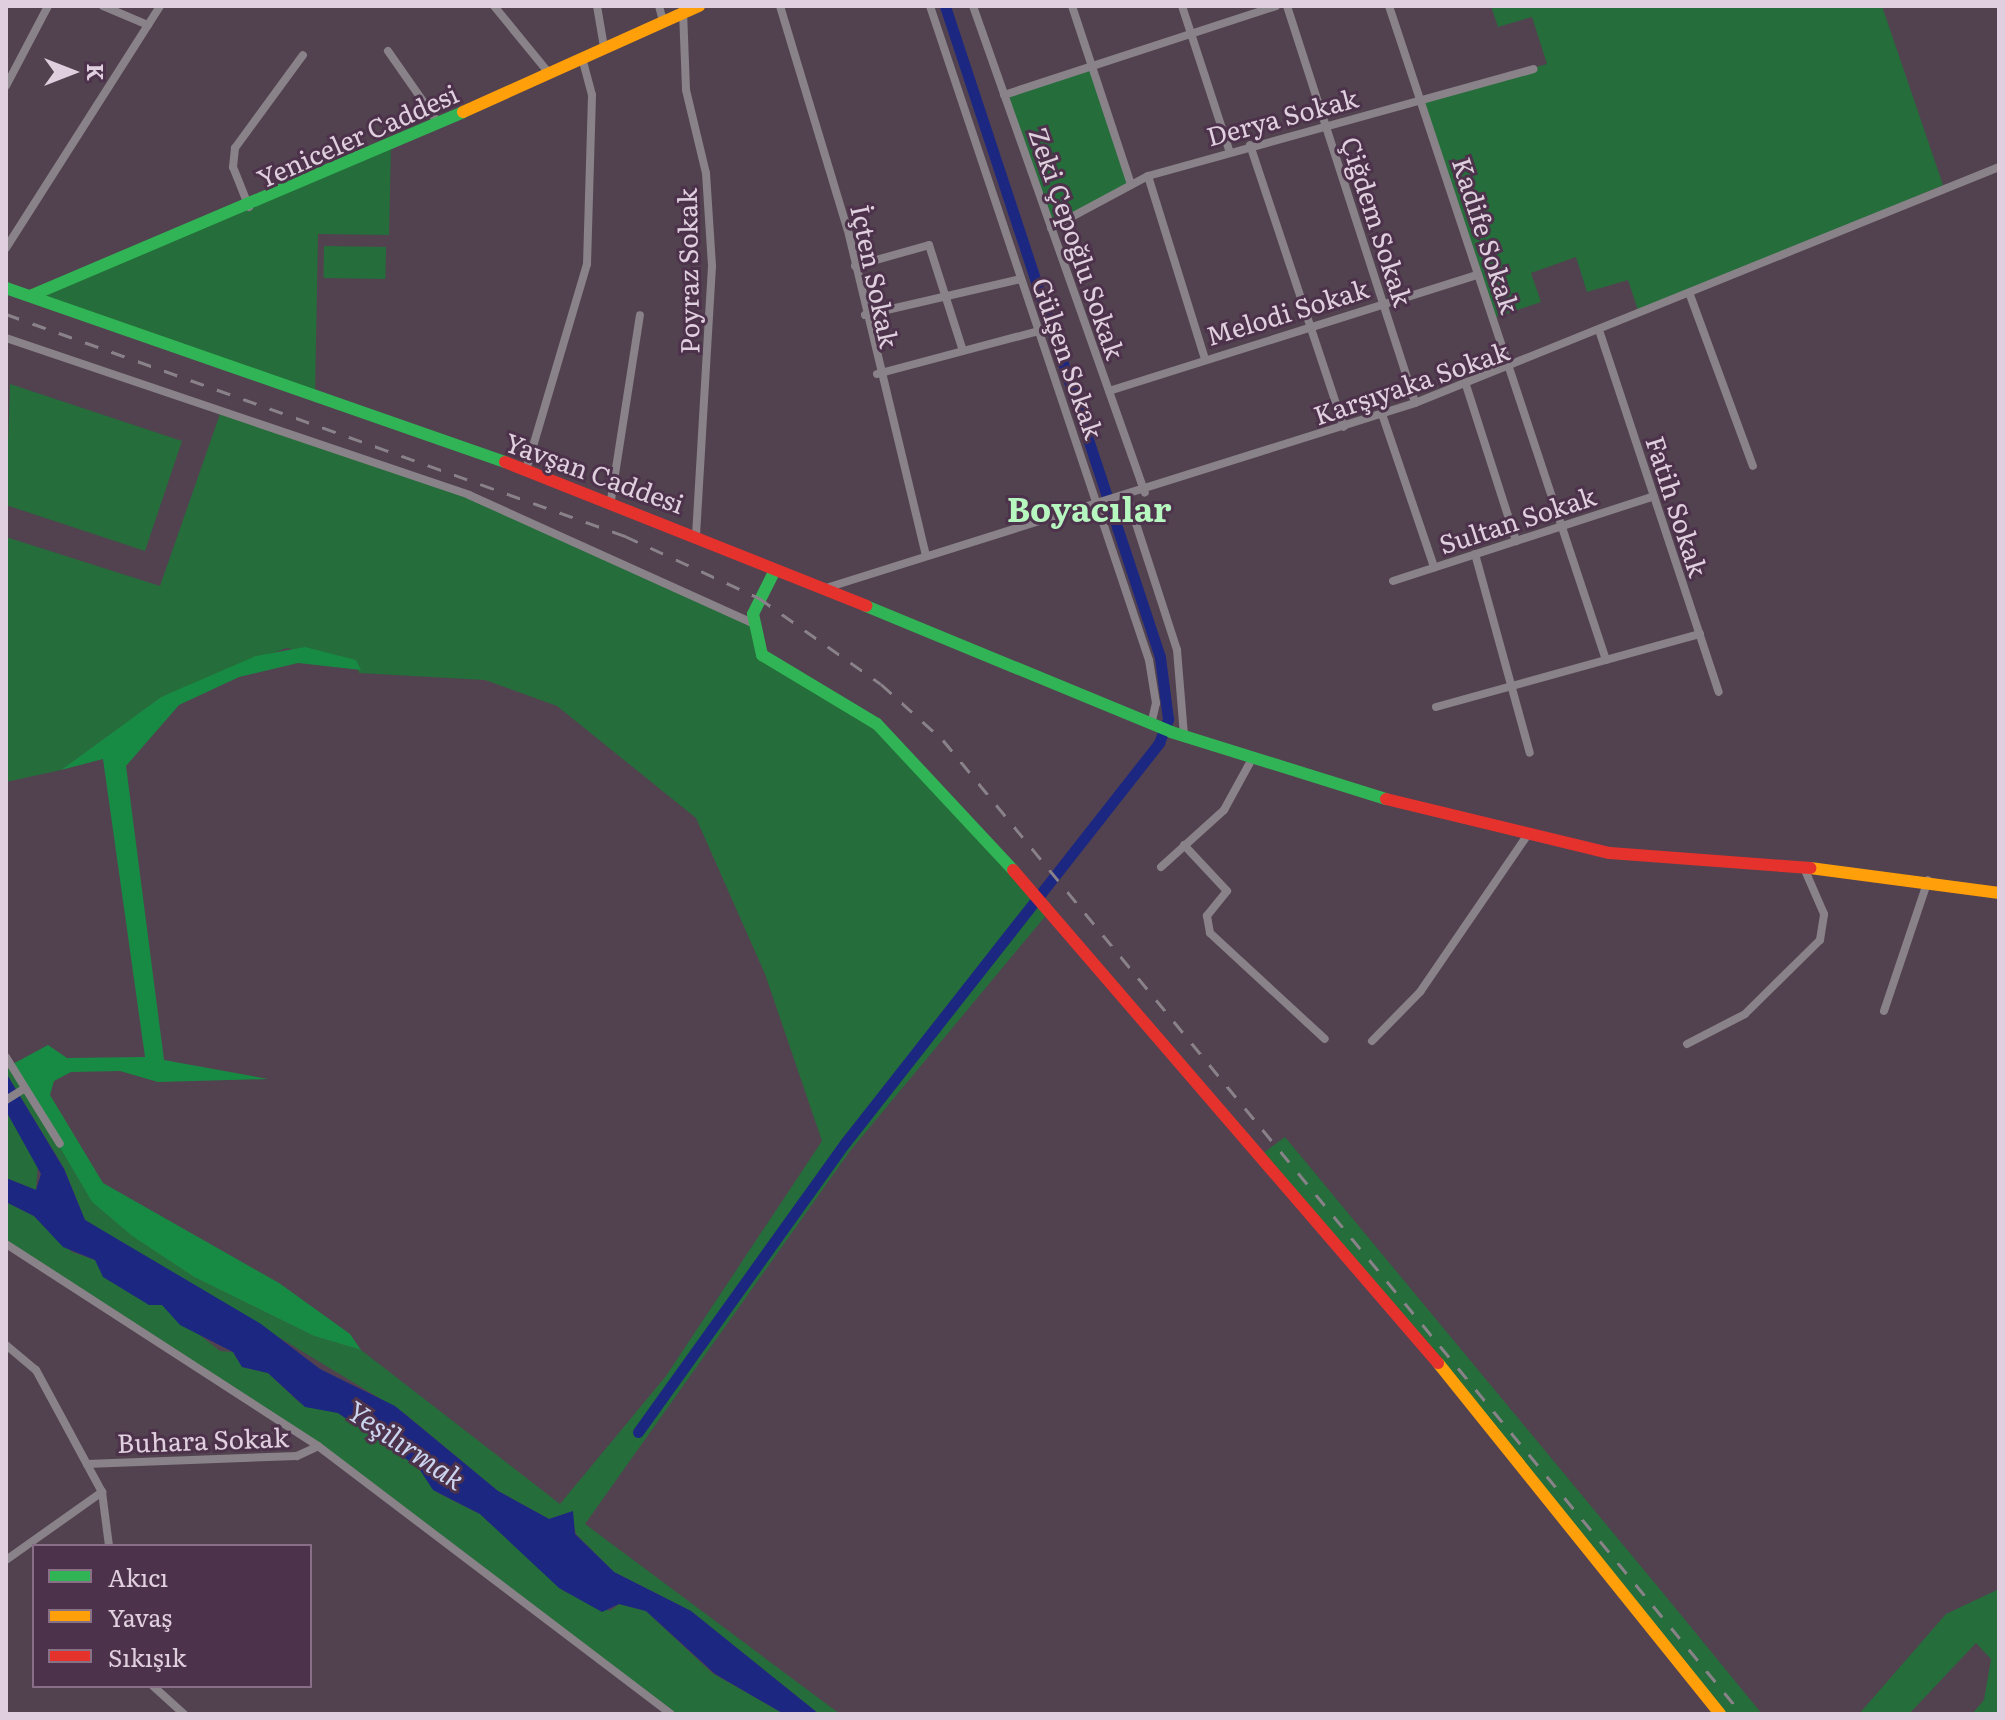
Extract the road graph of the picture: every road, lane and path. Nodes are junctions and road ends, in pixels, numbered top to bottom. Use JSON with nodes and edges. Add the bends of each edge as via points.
{"nodes":[{"id":1,"x":48,"y":6,"type":"edge"},
{"id":2,"x":103,"y":6,"type":"edge"},
{"id":3,"x":160,"y":6,"type":"edge"},
{"id":4,"x":494,"y":6,"type":"edge"},
{"id":5,"x":597,"y":6,"type":"edge"},
{"id":6,"x":659,"y":6,"type":"edge"},
{"id":7,"x":699,"y":6,"type":"edge"},
{"id":8,"x":780,"y":6,"type":"edge"},
{"id":9,"x":930,"y":6,"type":"edge"},
{"id":10,"x":973,"y":6,"type":"edge"},
{"id":11,"x":1072,"y":6,"type":"edge"},
{"id":12,"x":1182,"y":6,"type":"edge"},
{"id":13,"x":1276,"y":6,"type":"edge"},
{"id":14,"x":1287,"y":6,"type":"edge"},
{"id":15,"x":1389,"y":6,"type":"edge"},
{"id":16,"x":683,"y":11,"type":"junction"},
{"id":17,"x":663,"y":21,"type":"junction"},
{"id":18,"x":148,"y":25,"type":"junction"},
{"id":19,"x":1191,"y":33,"type":"junction"},
{"id":20,"x":604,"y":47,"type":"junction"},
{"id":21,"x":388,"y":51,"type":"dead end"},
{"id":22,"x":303,"y":55,"type":"dead end"},
{"id":23,"x":582,"y":57,"type":"junction"},
{"id":24,"x":1092,"y":66,"type":"junction"},
{"id":25,"x":1533,"y":69,"type":"dead end"},
{"id":26,"x":548,"y":72,"type":"junction"},
{"id":27,"x":6,"y":86,"type":"edge"},
{"id":28,"x":1004,"y":95,"type":"junction"},
{"id":29,"x":1420,"y":99,"type":"junction"},
{"id":30,"x":439,"y":124,"type":"junction"},
{"id":31,"x":1325,"y":124,"type":"junction"},
{"id":32,"x":1250,"y":145,"type":"junction"},
{"id":33,"x":1229,"y":150,"type":"junction"},
{"id":34,"x":1999,"y":167,"type":"edge"},
{"id":35,"x":1148,"y":176,"type":"junction"},
{"id":36,"x":1131,"y":184,"type":"junction"},
{"id":37,"x":249,"y":207,"type":"junction"},
{"id":38,"x":1051,"y":228,"type":"junction"},
{"id":39,"x":6,"y":248,"type":"edge"},
{"id":40,"x":855,"y":266,"type":"junction"},
{"id":41,"x":1478,"y":275,"type":"junction"},
{"id":42,"x":1021,"y":279,"type":"junction"},
{"id":43,"x":6,"y":288,"type":"edge"},
{"id":44,"x":1690,"y":295,"type":"junction"},
{"id":45,"x":30,"y":296,"type":"junction"},
{"id":46,"x":946,"y":297,"type":"junction"},
{"id":47,"x":1383,"y":303,"type":"junction"},
{"id":48,"x":640,"y":315,"type":"dead end"},
{"id":49,"x":865,"y":315,"type":"junction"},
{"id":50,"x":1310,"y":325,"type":"junction"},
{"id":51,"x":1039,"y":331,"type":"junction"},
{"id":52,"x":1600,"y":333,"type":"junction"},
{"id":53,"x":6,"y":338,"type":"edge"},
{"id":54,"x":963,"y":351,"type":"junction"},
{"id":55,"x":1204,"y":356,"type":"junction"},
{"id":56,"x":1510,"y":368,"type":"junction"},
{"id":57,"x":877,"y":374,"type":"junction"},
{"id":58,"x":1466,"y":385,"type":"junction"},
{"id":59,"x":1109,"y":391,"type":"junction"},
{"id":60,"x":1415,"y":403,"type":"junction"},
{"id":61,"x":1382,"y":414,"type":"junction"},
{"id":62,"x":1344,"y":427,"type":"junction"},
{"id":63,"x":1753,"y":466,"type":"dead end"},
{"id":64,"x":526,"y":470,"type":"junction"},
{"id":65,"x":1145,"y":493,"type":"junction"},
{"id":66,"x":1654,"y":496,"type":"junction"},
{"id":67,"x":611,"y":500,"type":"junction"},
{"id":68,"x":1123,"y":500,"type":"junction"},
{"id":69,"x":1102,"y":507,"type":"junction"},
{"id":70,"x":1561,"y":526,"type":"junction"},
{"id":71,"x":696,"y":533,"type":"junction"},
{"id":72,"x":1516,"y":541,"type":"junction"},
{"id":73,"x":1475,"y":554,"type":"junction"},
{"id":74,"x":926,"y":556,"type":"junction"},
{"id":75,"x":1434,"y":567,"type":"junction"},
{"id":76,"x":775,"y":570,"type":"junction"},
{"id":77,"x":1393,"y":581,"type":"dead end"},
{"id":78,"x":820,"y":591,"type":"junction"},
{"id":79,"x":752,"y":623,"type":"junction"},
{"id":80,"x":1700,"y":634,"type":"junction"},
{"id":81,"x":1606,"y":660,"type":"junction"},
{"id":82,"x":1512,"y":686,"type":"junction"},
{"id":83,"x":1719,"y":692,"type":"dead end"},
{"id":84,"x":1436,"y":707,"type":"dead end"},
{"id":85,"x":1154,"y":725,"type":"junction"},
{"id":86,"x":1177,"y":734,"type":"junction"},
{"id":87,"x":1530,"y":753,"type":"dead end"},
{"id":88,"x":1253,"y":757,"type":"junction"},
{"id":89,"x":1526,"y":837,"type":"junction"},
{"id":90,"x":1184,"y":845,"type":"junction"},
{"id":91,"x":1161,"y":867,"type":"dead end"},
{"id":92,"x":1804,"y":868,"type":"junction"},
{"id":93,"x":1928,"y":880,"type":"junction"},
{"id":94,"x":1999,"y":893,"type":"edge"},
{"id":95,"x":1884,"y":1011,"type":"dead end"},
{"id":96,"x":1325,"y":1039,"type":"dead end"},
{"id":97,"x":1372,"y":1041,"type":"dead end"},
{"id":98,"x":1687,"y":1044,"type":"dead end"},
{"id":99,"x":6,"y":1057,"type":"edge"},
{"id":100,"x":22,"y":1091,"type":"junction"},
{"id":101,"x":6,"y":1100,"type":"edge"},
{"id":102,"x":60,"y":1144,"type":"dead end"},
{"id":103,"x":6,"y":1244,"type":"edge"},
{"id":104,"x":6,"y":1345,"type":"edge"},
{"id":105,"x":318,"y":1446,"type":"junction"},
{"id":106,"x":87,"y":1464,"type":"junction"},
{"id":107,"x":102,"y":1492,"type":"junction"},
{"id":108,"x":109,"y":1544,"type":"edge"},
{"id":109,"x":6,"y":1560,"type":"edge"},
{"id":110,"x":155,"y":1688,"type":"edge"},
{"id":111,"x":184,"y":1714,"type":"edge"},
{"id":112,"x":671,"y":1714,"type":"edge"},
{"id":113,"x":1720,"y":1714,"type":"edge"}],
"edges":[{"from":1,"to":27,"type":"street"},
{"from":2,"to":18,"type":"street"},
{"from":3,"to":18,"type":"street"},
{"from":4,"to":26,"type":"street"},
{"from":5,"to":20,"type":"street"},
{"from":6,"to":17,"type":"street"},
{"from":7,"to":16,"type":"street","name":"Yeniceler Caddesi"},
{"from":8,"to":40,"type":"street","name":"İçten Sokak"},
{"from":9,"to":42,"type":"street","name":"Gülşen Sokak"},
{"from":10,"to":28,"type":"street","name":"Zeki Çepoğlu Sokak"},
{"from":11,"to":24,"type":"street"},
{"from":12,"to":19,"type":"street"},
{"from":13,"to":19,"type":"street"},
{"from":14,"to":31,"type":"street","name":"Çiğdem Sokak"},
{"from":15,"to":29,"type":"street","name":"Kadife Sokak"},
{"from":16,"to":17,"type":"street","name":"Yeniceler Caddesi"},
{"from":16,"to":71,"type":"street","name":"Poyraz Sokak","via":[[686,90],[706,173],[712,266]]},
{"from":17,"to":20,"type":"street","name":"Yeniceler Caddesi"},
{"from":18,"to":39,"type":"street"},
{"from":19,"to":24,"type":"street"},
{"from":19,"to":33,"type":"street"},
{"from":20,"to":23,"type":"street","name":"Yeniceler Caddesi"},
{"from":21,"to":30,"type":"street"},
{"from":22,"to":37,"type":"street","via":[[235,148],[233,167]]},
{"from":23,"to":26,"type":"street","name":"Yeniceler Caddesi"},
{"from":23,"to":64,"type":"street","via":[[592,95],[587,264]]},
{"from":24,"to":28,"type":"street"},
{"from":24,"to":36,"type":"street"},
{"from":25,"to":29,"type":"street","name":"Derya Sokak"},
{"from":26,"to":30,"type":"street","name":"Yeniceler Caddesi"},
{"from":28,"to":38,"type":"street","name":"Zeki Çepoğlu Sokak"},
{"from":29,"to":31,"type":"street","name":"Derya Sokak"},
{"from":29,"to":41,"type":"street","name":"Kadife Sokak"},
{"from":30,"to":37,"type":"street","name":"Yeniceler Caddesi"},
{"from":31,"to":32,"type":"street","name":"Derya Sokak"},
{"from":31,"to":47,"type":"street","name":"Çiğdem Sokak"},
{"from":32,"to":33,"type":"street","name":"Derya Sokak"},
{"from":32,"to":50,"type":"street"},
{"from":33,"to":35,"type":"street","name":"Derya Sokak"},
{"from":34,"to":44,"type":"street","name":"Karşıyaka Sokak","via":[[1886,207]]},
{"from":35,"to":36,"type":"street","name":"Derya Sokak"},
{"from":35,"to":55,"type":"street"},
{"from":36,"to":38,"type":"street","name":"Derya Sokak"},
{"from":37,"to":45,"type":"street","name":"Yeniceler Caddesi"},
{"from":38,"to":59,"type":"street","name":"Zeki Çepoğlu Sokak"},
{"from":40,"to":46,"type":"street","via":[[929,245]]},
{"from":40,"to":49,"type":"street","name":"İçten Sokak"},
{"from":41,"to":47,"type":"street","name":"Melodi Sokak"},
{"from":41,"to":56,"type":"street","name":"Kadife Sokak"},
{"from":42,"to":46,"type":"street"},
{"from":42,"to":51,"type":"street","name":"Gülşen Sokak"},
{"from":43,"to":45,"type":"street","name":"Yavşan Caddesi"},
{"from":44,"to":52,"type":"street","name":"Karşıyaka Sokak"},
{"from":44,"to":63,"type":"street"},
{"from":45,"to":64,"type":"street","name":"Yavşan Caddesi"},
{"from":46,"to":49,"type":"street"},
{"from":46,"to":54,"type":"street"},
{"from":47,"to":50,"type":"street","name":"Melodi Sokak"},
{"from":47,"to":60,"type":"street","name":"Çiğdem Sokak"},
{"from":48,"to":67,"type":"street"},
{"from":49,"to":57,"type":"street","name":"İçten Sokak"},
{"from":50,"to":55,"type":"street","name":"Melodi Sokak"},
{"from":50,"to":62,"type":"street"},
{"from":51,"to":54,"type":"street"},
{"from":51,"to":69,"type":"street","name":"Gülşen Sokak"},
{"from":52,"to":56,"type":"street","name":"Karşıyaka Sokak"},
{"from":52,"to":66,"type":"street","name":"Fatih Sokak"},
{"from":53,"to":79,"type":"street","via":[[469,495]]},
{"from":54,"to":57,"type":"street"},
{"from":55,"to":59,"type":"street","name":"Melodi Sokak"},
{"from":56,"to":58,"type":"street","name":"Karşıyaka Sokak"},
{"from":56,"to":70,"type":"street","name":"Kadife Sokak"},
{"from":57,"to":74,"type":"street","name":"İçten Sokak"},
{"from":58,"to":60,"type":"street","name":"Karşıyaka Sokak"},
{"from":58,"to":72,"type":"street"},
{"from":59,"to":65,"type":"street","name":"Zeki Çepoğlu Sokak"},
{"from":60,"to":61,"type":"street","name":"Karşıyaka Sokak"},
{"from":61,"to":62,"type":"street","name":"Karşıyaka Sokak"},
{"from":61,"to":75,"type":"street"},
{"from":62,"to":65,"type":"street","name":"Karşıyaka Sokak"},
{"from":64,"to":67,"type":"street","name":"Yavşan Caddesi"},
{"from":65,"to":68,"type":"street","name":"Karşıyaka Sokak"},
{"from":66,"to":70,"type":"street","name":"Sultan Sokak"},
{"from":66,"to":80,"type":"street","name":"Fatih Sokak"},
{"from":67,"to":71,"type":"street","name":"Yavşan Caddesi"},
{"from":68,"to":69,"type":"street","name":"Karşıyaka Sokak"},
{"from":68,"to":86,"type":"street","via":[[1177,650]]},
{"from":69,"to":74,"type":"street","name":"Karşıyaka Sokak"},
{"from":69,"to":85,"type":"street","name":"Gülşen Sokak","via":[[1155,684]]},
{"from":70,"to":72,"type":"street","name":"Sultan Sokak"},
{"from":70,"to":81,"type":"street","name":"Kadife Sokak"},
{"from":71,"to":76,"type":"street","name":"Yavşan Caddesi"},
{"from":72,"to":73,"type":"street","name":"Sultan Sokak"},
{"from":73,"to":75,"type":"street","name":"Sultan Sokak"},
{"from":73,"to":82,"type":"street"},
{"from":74,"to":78,"type":"street","name":"Karşıyaka Sokak"},
{"from":75,"to":77,"type":"street","name":"Sultan Sokak"},
{"from":76,"to":78,"type":"street","name":"Yavşan Caddesi"},
{"from":76,"to":79,"type":"street"},
{"from":78,"to":85,"type":"street","name":"Yavşan Caddesi"},
{"from":79,"to":113,"type":"street","via":[[757,647],[774,668],[861,713],[911,754],[1402,1319]]},
{"from":80,"to":81,"type":"street"},
{"from":80,"to":83,"type":"street","name":"Fatih Sokak"},
{"from":81,"to":82,"type":"street"},
{"from":82,"to":84,"type":"street"},
{"from":82,"to":87,"type":"street"},
{"from":85,"to":86,"type":"street","name":"Yavşan Caddesi"},
{"from":86,"to":88,"type":"street","name":"Yavşan Caddesi"},
{"from":88,"to":89,"type":"street","name":"Yavşan Caddesi"},
{"from":88,"to":90,"type":"street","via":[[1224,810]]},
{"from":89,"to":92,"type":"street","name":"Yavşan Caddesi","via":[[1610,853]]},
{"from":89,"to":97,"type":"street","via":[[1420,992]]},
{"from":90,"to":91,"type":"street"},
{"from":90,"to":96,"type":"street","via":[[1227,891],[1207,916],[1210,933]]},
{"from":92,"to":93,"type":"street","name":"Yavşan Caddesi"},
{"from":92,"to":98,"type":"street","via":[[1824,914],[1820,940],[1745,1014]]},
{"from":93,"to":94,"type":"street","name":"Yavşan Caddesi"},
{"from":93,"to":95,"type":"street"},
{"from":99,"to":100,"type":"street"},
{"from":100,"to":101,"type":"street"},
{"from":100,"to":102,"type":"street"},
{"from":103,"to":105,"type":"street"},
{"from":104,"to":106,"type":"street","via":[[36,1370]]},
{"from":105,"to":106,"type":"street","name":"Buhara Sokak","via":[[297,1456]]},
{"from":105,"to":112,"type":"street"},
{"from":106,"to":107,"type":"street"},
{"from":107,"to":108,"type":"street"},
{"from":107,"to":109,"type":"street","name":"Buhara Sokak"},
{"from":110,"to":111,"type":"street"}]}
